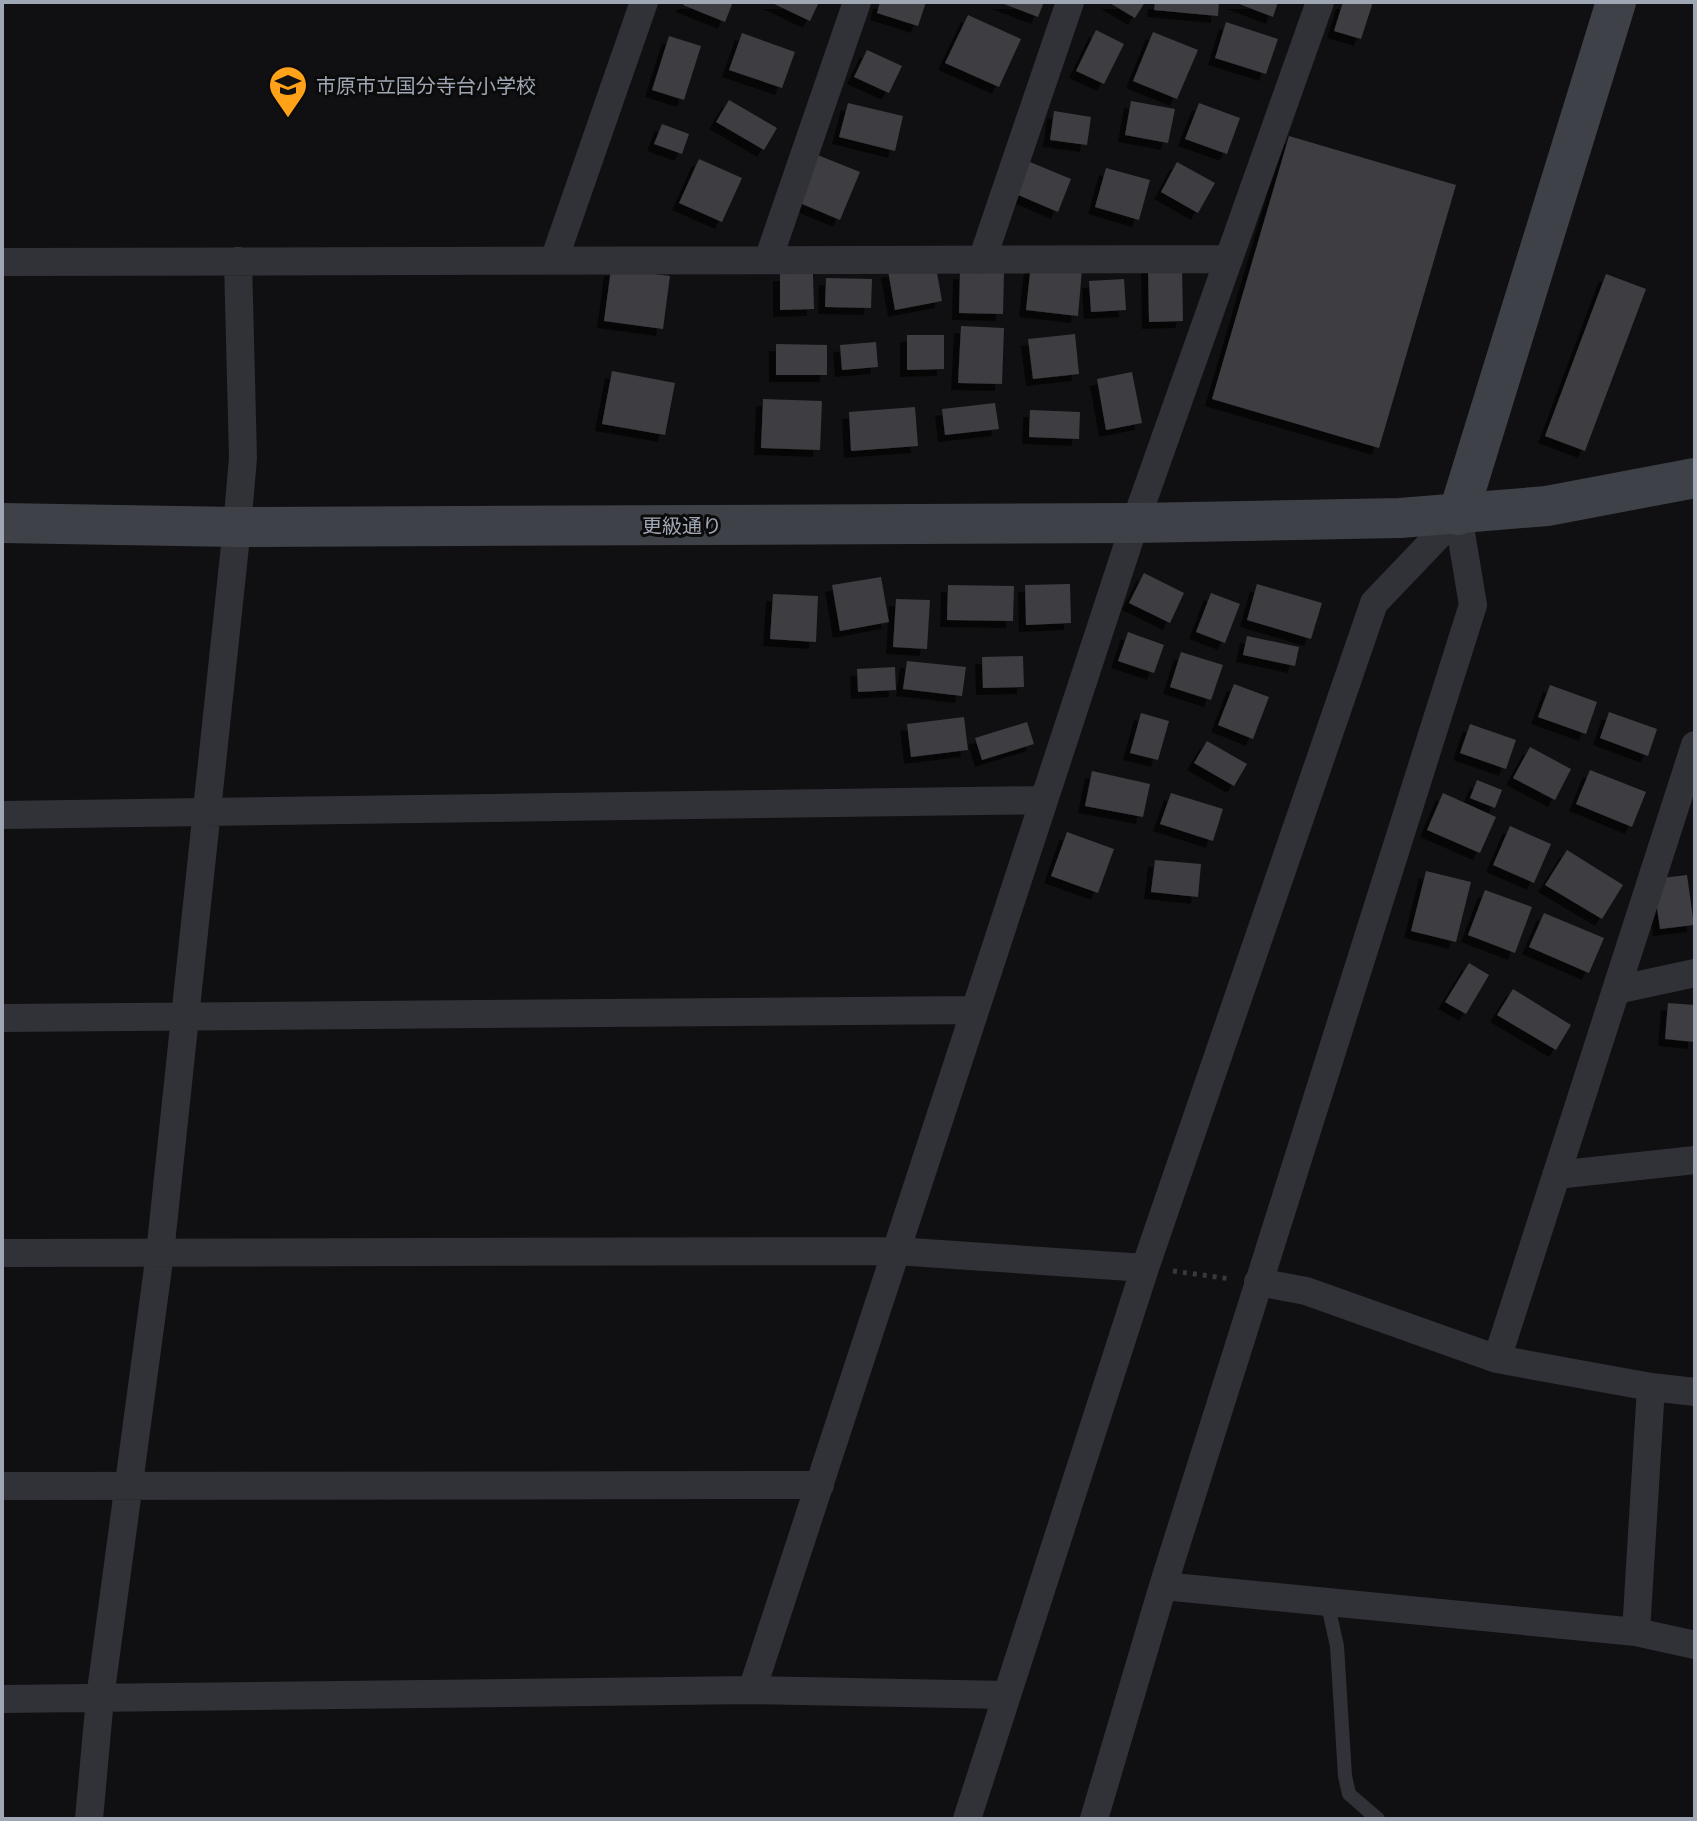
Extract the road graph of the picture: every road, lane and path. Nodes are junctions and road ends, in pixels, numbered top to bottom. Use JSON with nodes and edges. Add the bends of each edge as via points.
{"nodes":[{"id":1,"x":644,"y":2,"type":"edge"},
{"id":2,"x":857,"y":2,"type":"edge"},
{"id":3,"x":1070,"y":2,"type":"edge"},
{"id":4,"x":1320,"y":2,"type":"edge"},
{"id":5,"x":1616,"y":2,"type":"edge"},
{"id":6,"x":1229,"y":259,"type":"junction"},
{"id":7,"x":554,"y":260,"type":"junction"},
{"id":8,"x":768,"y":260,"type":"junction"},
{"id":9,"x":982,"y":260,"type":"junction"},
{"id":10,"x":238,"y":261,"type":"junction"},
{"id":11,"x":2,"y":262,"type":"edge"},
{"id":12,"x":1695,"y":478,"type":"edge"},
{"id":13,"x":1458,"y":515,"type":"junction"},
{"id":14,"x":2,"y":523,"type":"edge"},
{"id":15,"x":1135,"y":523,"type":"junction"},
{"id":16,"x":237,"y":527,"type":"junction"},
{"id":17,"x":1695,"y":745,"type":"edge"},
{"id":18,"x":1044,"y":800,"type":"junction"},
{"id":19,"x":206,"y":812,"type":"junction"},
{"id":20,"x":2,"y":815,"type":"edge"},
{"id":21,"x":1695,"y":973,"type":"edge"},
{"id":22,"x":1616,"y":990,"type":"junction"},
{"id":23,"x":975,"y":1010,"type":"junction"},
{"id":24,"x":185,"y":1017,"type":"junction"},
{"id":25,"x":2,"y":1018,"type":"edge"},
{"id":26,"x":1695,"y":1160,"type":"edge"},
{"id":27,"x":1556,"y":1175,"type":"junction"},
{"id":28,"x":896,"y":1251,"type":"junction"},
{"id":29,"x":2,"y":1253,"type":"edge"},
{"id":30,"x":160,"y":1253,"type":"junction"},
{"id":31,"x":1145,"y":1268,"type":"junction"},
{"id":32,"x":1258,"y":1282,"type":"junction"},
{"id":33,"x":1497,"y":1359,"type":"junction"},
{"id":34,"x":1651,"y":1387,"type":"junction"},
{"id":35,"x":1695,"y":1392,"type":"edge"},
{"id":36,"x":129,"y":1485,"type":"junction"},
{"id":37,"x":820,"y":1485,"type":"junction"},
{"id":38,"x":2,"y":1486,"type":"edge"},
{"id":39,"x":1163,"y":1586,"type":"junction"},
{"id":40,"x":1327,"y":1601,"type":"junction"},
{"id":41,"x":1636,"y":1632,"type":"junction"},
{"id":42,"x":1695,"y":1645,"type":"edge"},
{"id":43,"x":752,"y":1690,"type":"junction"},
{"id":44,"x":1007,"y":1695,"type":"junction"},
{"id":45,"x":100,"y":1698,"type":"junction"},
{"id":46,"x":2,"y":1699,"type":"edge"},
{"id":47,"x":89,"y":1819,"type":"edge"},
{"id":48,"x":967,"y":1819,"type":"edge"},
{"id":49,"x":1094,"y":1819,"type":"edge"},
{"id":50,"x":1378,"y":1819,"type":"edge"}],
"edges":[{"from":1,"to":7,"type":"street"},
{"from":2,"to":8,"type":"street"},
{"from":3,"to":9,"type":"street"},
{"from":4,"to":6,"type":"street"},
{"from":5,"to":13,"type":"street"},
{"from":6,"to":9,"type":"street"},
{"from":6,"to":15,"type":"street"},
{"from":7,"to":8,"type":"street"},
{"from":7,"to":10,"type":"street"},
{"from":8,"to":9,"type":"street"},
{"from":10,"to":11,"type":"street"},
{"from":10,"to":16,"type":"street","via":[[243,458]]},
{"from":12,"to":13,"type":"street","name":"更級通り","via":[[1547,506]]},
{"from":13,"to":15,"type":"street","name":"更級通り"},
{"from":13,"to":31,"type":"street","via":[[1374,603]]},
{"from":13,"to":32,"type":"street","via":[[1473,605]]},
{"from":14,"to":16,"type":"street","name":"更級通り"},
{"from":15,"to":16,"type":"street","name":"更級通り"},
{"from":15,"to":18,"type":"street"},
{"from":16,"to":19,"type":"street"},
{"from":17,"to":22,"type":"street"},
{"from":18,"to":19,"type":"street"},
{"from":18,"to":23,"type":"street"},
{"from":19,"to":20,"type":"street"},
{"from":19,"to":24,"type":"street"},
{"from":21,"to":22,"type":"street"},
{"from":22,"to":27,"type":"street"},
{"from":23,"to":24,"type":"street"},
{"from":23,"to":28,"type":"street"},
{"from":24,"to":25,"type":"street"},
{"from":24,"to":30,"type":"street"},
{"from":26,"to":27,"type":"street"},
{"from":27,"to":33,"type":"street"},
{"from":28,"to":30,"type":"street"},
{"from":28,"to":31,"type":"street"},
{"from":28,"to":37,"type":"street"},
{"from":29,"to":30,"type":"street"},
{"from":30,"to":36,"type":"street"},
{"from":31,"to":32,"type":"path"},
{"from":31,"to":44,"type":"street"},
{"from":32,"to":33,"type":"street","via":[[1306,1291]]},
{"from":32,"to":39,"type":"street"},
{"from":33,"to":34,"type":"street"},
{"from":34,"to":35,"type":"street"},
{"from":34,"to":41,"type":"street"},
{"from":36,"to":37,"type":"street"},
{"from":36,"to":38,"type":"street"},
{"from":36,"to":45,"type":"street"},
{"from":37,"to":43,"type":"street"},
{"from":39,"to":40,"type":"street"},
{"from":39,"to":49,"type":"street"},
{"from":40,"to":41,"type":"street"},
{"from":40,"to":50,"type":"lane","via":[[1337,1646],[1349,1794]]},
{"from":41,"to":42,"type":"street"},
{"from":43,"to":44,"type":"street"},
{"from":43,"to":45,"type":"street"},
{"from":44,"to":48,"type":"street"},
{"from":45,"to":46,"type":"street"},
{"from":45,"to":47,"type":"street"}]}
